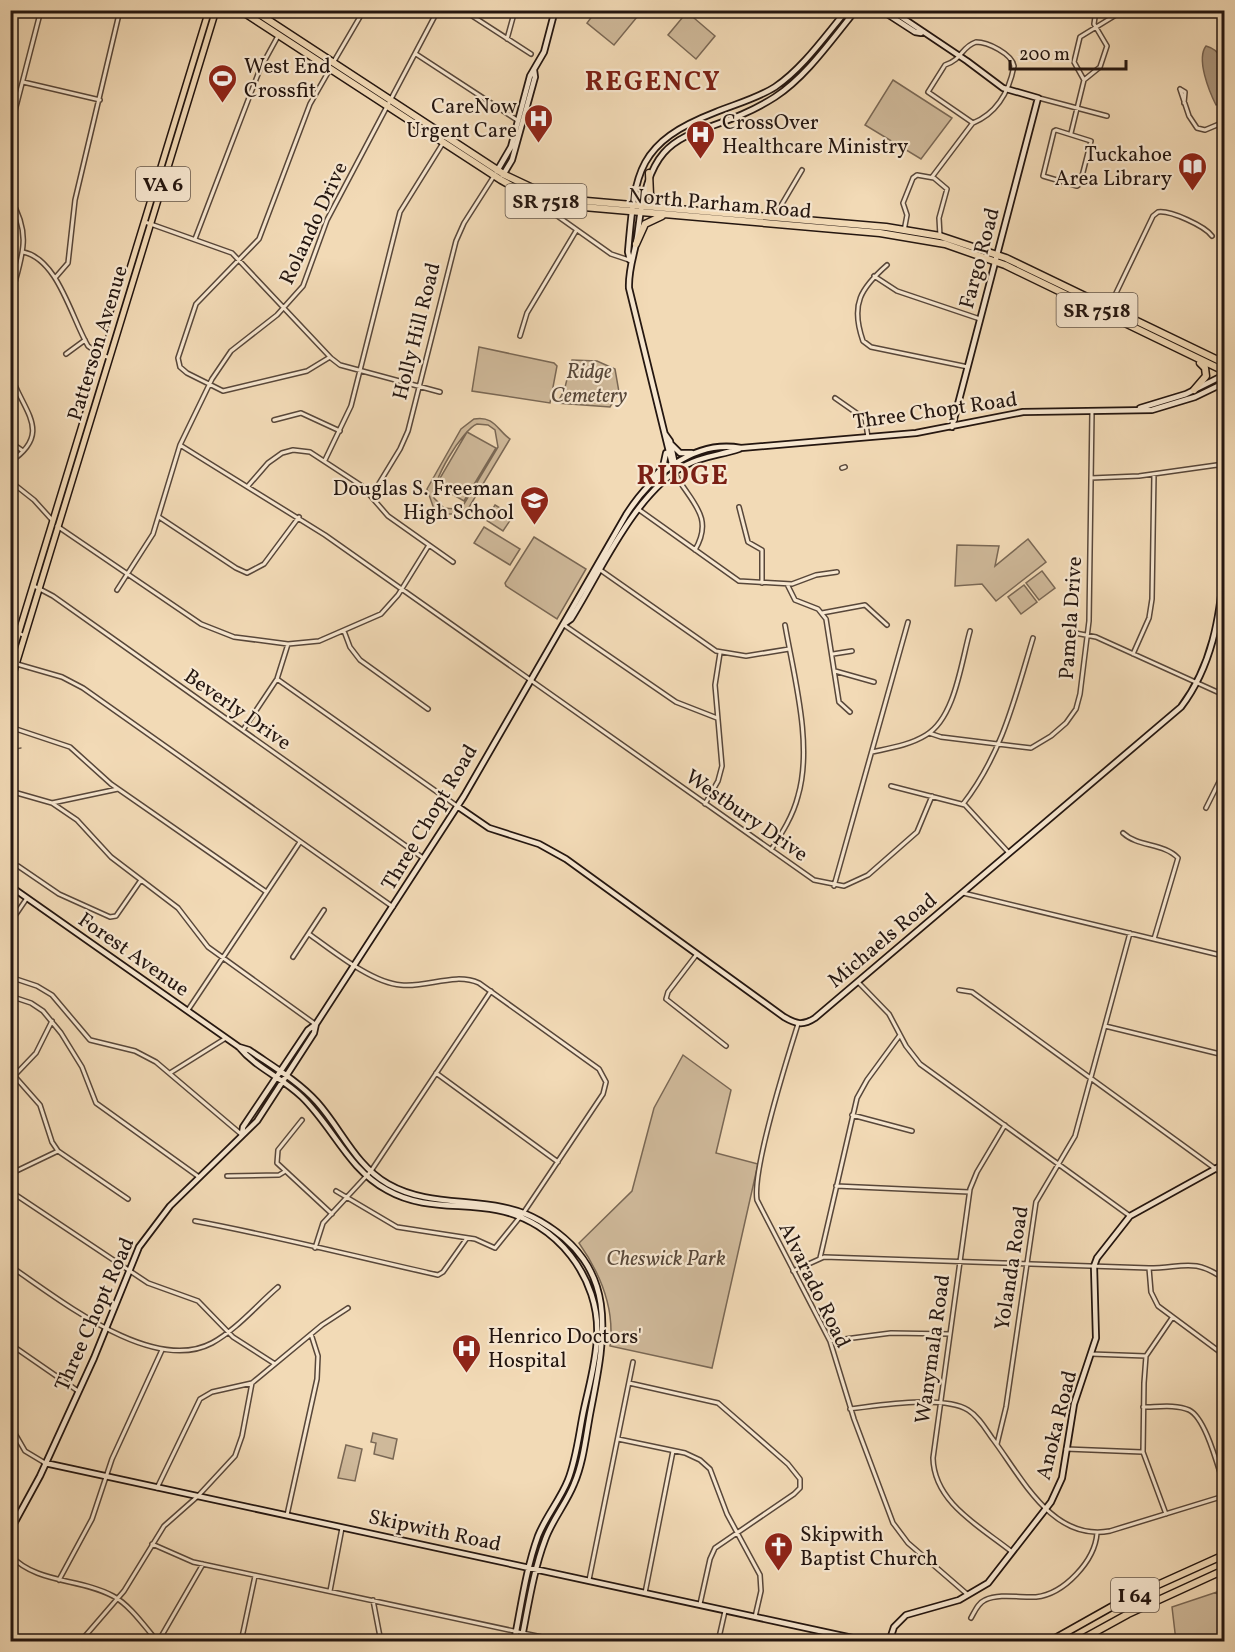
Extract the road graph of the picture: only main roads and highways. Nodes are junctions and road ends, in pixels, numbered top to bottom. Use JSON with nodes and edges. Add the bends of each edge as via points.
{"nodes":[{"id":1,"x":209,"y":10,"type":"edge"},
{"id":2,"x":216,"y":10,"type":"edge"},
{"id":3,"x":240,"y":10,"type":"edge"},
{"id":4,"x":253,"y":10,"type":"edge"},
{"id":5,"x":555,"y":10,"type":"edge"},
{"id":6,"x":847,"y":10,"type":"edge"},
{"id":7,"x":856,"y":10,"type":"edge"},
{"id":8,"x":880,"y":10,"type":"edge"},
{"id":9,"x":891,"y":10,"type":"edge"},
{"id":10,"x":280,"y":33,"type":"junction"},
{"id":11,"x":921,"y":33,"type":"junction"},
{"id":12,"x":534,"y":70,"type":"junction"},
{"id":13,"x":390,"y":104,"type":"junction"},
{"id":14,"x":496,"y":173,"type":"junction"},
{"id":15,"x":650,"y":173,"type":"junction"},
{"id":16,"x":505,"y":175,"type":"junction"},
{"id":17,"x":606,"y":206,"type":"junction"},
{"id":18,"x":637,"y":209,"type":"junction"},
{"id":19,"x":681,"y":209,"type":"junction"},
{"id":20,"x":666,"y":215,"type":"junction"},
{"id":21,"x":777,"y":221,"type":"junction"},
{"id":22,"x":148,"y":223,"type":"junction"},
{"id":23,"x":904,"y":232,"type":"junction"},
{"id":24,"x":636,"y":244,"type":"junction"},
{"id":25,"x":996,"y":258,"type":"junction"},
{"id":26,"x":630,"y":260,"type":"junction"},
{"id":27,"x":1107,"y":311,"type":"junction"},
{"id":28,"x":1176,"y":348,"type":"junction"},
{"id":29,"x":107,"y":357,"type":"junction"},
{"id":30,"x":1211,"y":357,"type":"junction"},
{"id":31,"x":1224,"y":358,"type":"edge"},
{"id":32,"x":1224,"y":363,"type":"edge"},
{"id":33,"x":1224,"y":373,"type":"edge"},
{"id":34,"x":1224,"y":382,"type":"edge"},
{"id":35,"x":1194,"y":390,"type":"junction"},
{"id":36,"x":1134,"y":410,"type":"junction"},
{"id":37,"x":952,"y":427,"type":"junction"},
{"id":38,"x":668,"y":444,"type":"junction"},
{"id":39,"x":741,"y":448,"type":"junction"},
{"id":40,"x":695,"y":453,"type":"junction"},
{"id":41,"x":673,"y":465,"type":"junction"},
{"id":42,"x":674,"y":472,"type":"junction"},
{"id":43,"x":650,"y":484,"type":"junction"},
{"id":44,"x":1224,"y":548,"type":"edge"},
{"id":45,"x":1224,"y":554,"type":"edge"},
{"id":46,"x":1224,"y":567,"type":"edge"},
{"id":47,"x":37,"y":587,"type":"junction"},
{"id":48,"x":564,"y":625,"type":"junction"},
{"id":49,"x":13,"y":662,"type":"edge"},
{"id":50,"x":10,"y":684,"type":"edge"},
{"id":51,"x":458,"y":806,"type":"junction"},
{"id":52,"x":10,"y":886,"type":"edge"},
{"id":53,"x":316,"y":1024,"type":"junction"},
{"id":54,"x":239,"y":1047,"type":"junction"},
{"id":55,"x":281,"y":1072,"type":"junction"},
{"id":56,"x":287,"y":1077,"type":"junction"},
{"id":57,"x":277,"y":1078,"type":"junction"},
{"id":58,"x":283,"y":1082,"type":"junction"},
{"id":59,"x":242,"y":1134,"type":"junction"},
{"id":60,"x":1224,"y":1164,"type":"edge"},
{"id":61,"x":45,"y":1463,"type":"junction"},
{"id":62,"x":10,"y":1531,"type":"edge"},
{"id":63,"x":1224,"y":1555,"type":"edge"},
{"id":64,"x":530,"y":1566,"type":"junction"},
{"id":65,"x":537,"y":1568,"type":"junction"},
{"id":66,"x":1224,"y":1570,"type":"edge"},
{"id":67,"x":514,"y":1641,"type":"edge"},
{"id":68,"x":521,"y":1641,"type":"edge"},
{"id":69,"x":871,"y":1641,"type":"edge"},
{"id":70,"x":889,"y":1641,"type":"edge"},
{"id":71,"x":1049,"y":1641,"type":"edge"},
{"id":72,"x":1077,"y":1641,"type":"edge"}],
"edges":[{"from":1,"to":22,"type":"main road","name":"Patterson Avenue","number":"VA 6"},
{"from":2,"to":22,"type":"main road","name":"Patterson Avenue","number":"VA 6"},
{"from":3,"to":10,"type":"highway","name":"North Parham Road","number":"SR 7518"},
{"from":4,"to":10,"type":"highway","name":"North Parham Road","number":"SR 7518"},
{"from":5,"to":12,"type":"main road","via":[[544,52]]},
{"from":6,"to":18,"type":"main road","via":[[775,87],[684,124],[663,139],[642,168]]},
{"from":7,"to":15,"type":"main road","via":[[780,94],[680,138]]},
{"from":8,"to":11,"type":"main road"},
{"from":9,"to":11,"type":"main road"},
{"from":10,"to":13,"type":"highway","name":"North Parham Road","number":"SR 7518"},
{"from":11,"to":25,"type":"main road","name":"Fargo Road","via":[[961,56],[1006,90],[1038,98]]},
{"from":12,"to":14,"type":"main road","name":"Holly Hill Road","via":[[508,152]]},
{"from":12,"to":16,"type":"main road","via":[[513,160]]},
{"from":13,"to":14,"type":"highway","name":"North Parham Road","number":"SR 7518"},
{"from":13,"to":14,"type":"highway","name":"North Parham Road","number":"SR 7518","via":[[443,143]]},
{"from":14,"to":16,"type":"highway","name":"North Parham Road","number":"SR 7518"},
{"from":14,"to":17,"type":"highway","name":"North Parham Road","number":"SR 7518","via":[[528,195],[558,204]]},
{"from":15,"to":18,"type":"main road"},
{"from":15,"to":19,"type":"highway","via":[[648,189],[654,200]]},
{"from":16,"to":17,"type":"highway","name":"North Parham Road","number":"SR 7518","via":[[552,196]]},
{"from":17,"to":18,"type":"highway","name":"North Parham Road","number":"SR 7518"},
{"from":18,"to":19,"type":"highway","name":"North Parham Road","number":"SR 7518"},
{"from":18,"to":20,"type":"highway","name":"North Parham Road","number":"SR 7518"},
{"from":18,"to":24,"type":"main road"},
{"from":18,"to":26,"type":"main road","via":[[628,252]]},
{"from":19,"to":21,"type":"highway","name":"North Parham Road","number":"SR 7518"},
{"from":20,"to":21,"type":"highway","name":"North Parham Road","number":"SR 7518"},
{"from":20,"to":24,"type":"highway","via":[[645,224]]},
{"from":21,"to":23,"type":"highway","name":"North Parham Road","number":"SR 7518"},
{"from":22,"to":29,"type":"main road","name":"Patterson Avenue","number":"VA 6"},
{"from":23,"to":25,"type":"highway","name":"North Parham Road","number":"SR 7518"},
{"from":23,"to":25,"type":"highway","name":"North Parham Road","number":"SR 7518","via":[[940,236]]},
{"from":24,"to":26,"type":"main road"},
{"from":25,"to":27,"type":"highway","name":"North Parham Road","number":"SR 7518"},
{"from":25,"to":37,"type":"main road","name":"Fargo Road"},
{"from":26,"to":38,"type":"main road","via":[[632,305]]},
{"from":27,"to":28,"type":"highway","name":"North Parham Road","number":"SR 7518"},
{"from":27,"to":30,"type":"highway","name":"North Parham Road","number":"SR 7518"},
{"from":28,"to":33,"type":"highway","name":"North Parham Road","number":"SR 7518"},
{"from":28,"to":35,"type":"highway","via":[[1205,368],[1205,378]]},
{"from":29,"to":47,"type":"main road","name":"Patterson Avenue","number":"VA 6"},
{"from":29,"to":47,"type":"main road","name":"Patterson Avenue","number":"VA 6","via":[[53,522]]},
{"from":30,"to":31,"type":"highway"},
{"from":30,"to":32,"type":"highway","name":"North Parham Road","number":"SR 7518"},
{"from":33,"to":35,"type":"main road","name":"Three Chopt Road"},
{"from":34,"to":36,"type":"main road","name":"Three Chopt Road","via":[[1176,403]]},
{"from":35,"to":36,"type":"main road","name":"Three Chopt Road"},
{"from":36,"to":37,"type":"main road","name":"Three Chopt Road","via":[[1023,412]]},
{"from":37,"to":39,"type":"main road","name":"Three Chopt Road"},
{"from":38,"to":40,"type":"main road","via":[[680,453]]},
{"from":38,"to":41,"type":"main road"},
{"from":38,"to":43,"type":"main road","via":[[664,464]]},
{"from":39,"to":40,"type":"main road","name":"Three Chopt Road","via":[[720,446]]},
{"from":39,"to":42,"type":"main road","name":"Three Chopt Road","via":[[698,460]]},
{"from":40,"to":41,"type":"main road","name":"Three Chopt Road"},
{"from":41,"to":42,"type":"main road"},
{"from":41,"to":43,"type":"main road","name":"Three Chopt Road"},
{"from":42,"to":48,"type":"main road","name":"Three Chopt Road","via":[[638,509],[572,619]]},
{"from":43,"to":48,"type":"main road","name":"Three Chopt Road","via":[[595,566],[566,614]]},
{"from":44,"to":45,"type":"main road"},
{"from":46,"to":51,"type":"main road","name":"Michaels Road","via":[[1218,628],[1186,701],[815,1018],[798,1024],[554,851],[489,828]]},
{"from":47,"to":49,"type":"main road","name":"Patterson Avenue","number":"VA 6"},
{"from":48,"to":51,"type":"main road","name":"Three Chopt Road"},
{"from":49,"to":50,"type":"main road","name":"Patterson Avenue","number":"VA 6"},
{"from":51,"to":53,"type":"main road","name":"Three Chopt Road"},
{"from":52,"to":54,"type":"main road","name":"Forest Avenue"},
{"from":53,"to":55,"type":"main road","name":"Three Chopt Road"},
{"from":53,"to":56,"type":"main road","name":"Three Chopt Road"},
{"from":54,"to":55,"type":"main road","name":"Forest Avenue"},
{"from":54,"to":57,"type":"main road","name":"Forest Avenue"},
{"from":55,"to":56,"type":"main road","name":"Forest Avenue"},
{"from":55,"to":57,"type":"main road","name":"Three Chopt Road"},
{"from":56,"to":58,"type":"main road","name":"Three Chopt Road"},
{"from":56,"to":65,"type":"main road","name":"Forest Avenue","via":[[315,1100],[350,1150],[389,1185],[414,1195],[492,1203],[524,1212],[554,1230],[579,1254],[598,1291],[604,1323],[603,1351],[579,1468],[572,1490],[546,1537]]},
{"from":57,"to":58,"type":"main road","name":"Forest Avenue"},
{"from":57,"to":59,"type":"main road","name":"Three Chopt Road"},
{"from":58,"to":59,"type":"main road","name":"Three Chopt Road","via":[[257,1121]]},
{"from":58,"to":64,"type":"main road","name":"Forest Avenue","via":[[313,1108],[367,1177],[385,1190],[415,1202],[486,1209],[520,1217],[553,1237],[576,1262],[591,1291],[596,1348],[572,1470],[538,1536]]},
{"from":59,"to":61,"type":"main road","name":"Three Chopt Road","via":[[153,1226],[128,1270]]},
{"from":60,"to":70,"type":"main road","name":"Anoka Road","via":[[1130,1216],[1103,1248],[1094,1266],[1097,1323],[1091,1354],[1074,1404],[1062,1478],[1046,1509],[988,1583],[968,1596],[906,1615],[894,1627]]},
{"from":61,"to":62,"type":"main road","name":"Three Chopt Road","via":[[29,1502]]},
{"from":61,"to":64,"type":"main road","name":"Skipwith Road"},
{"from":63,"to":71,"type":"highway","number":"I 64","via":[[1122,1601]]},
{"from":64,"to":65,"type":"main road","name":"Skipwith Road"},
{"from":64,"to":67,"type":"main road","name":"Forest Avenue"},
{"from":65,"to":68,"type":"main road","name":"Forest Avenue"},
{"from":65,"to":69,"type":"main road","name":"Skipwith Road"},
{"from":66,"to":72,"type":"highway","number":"I 64"}]}
